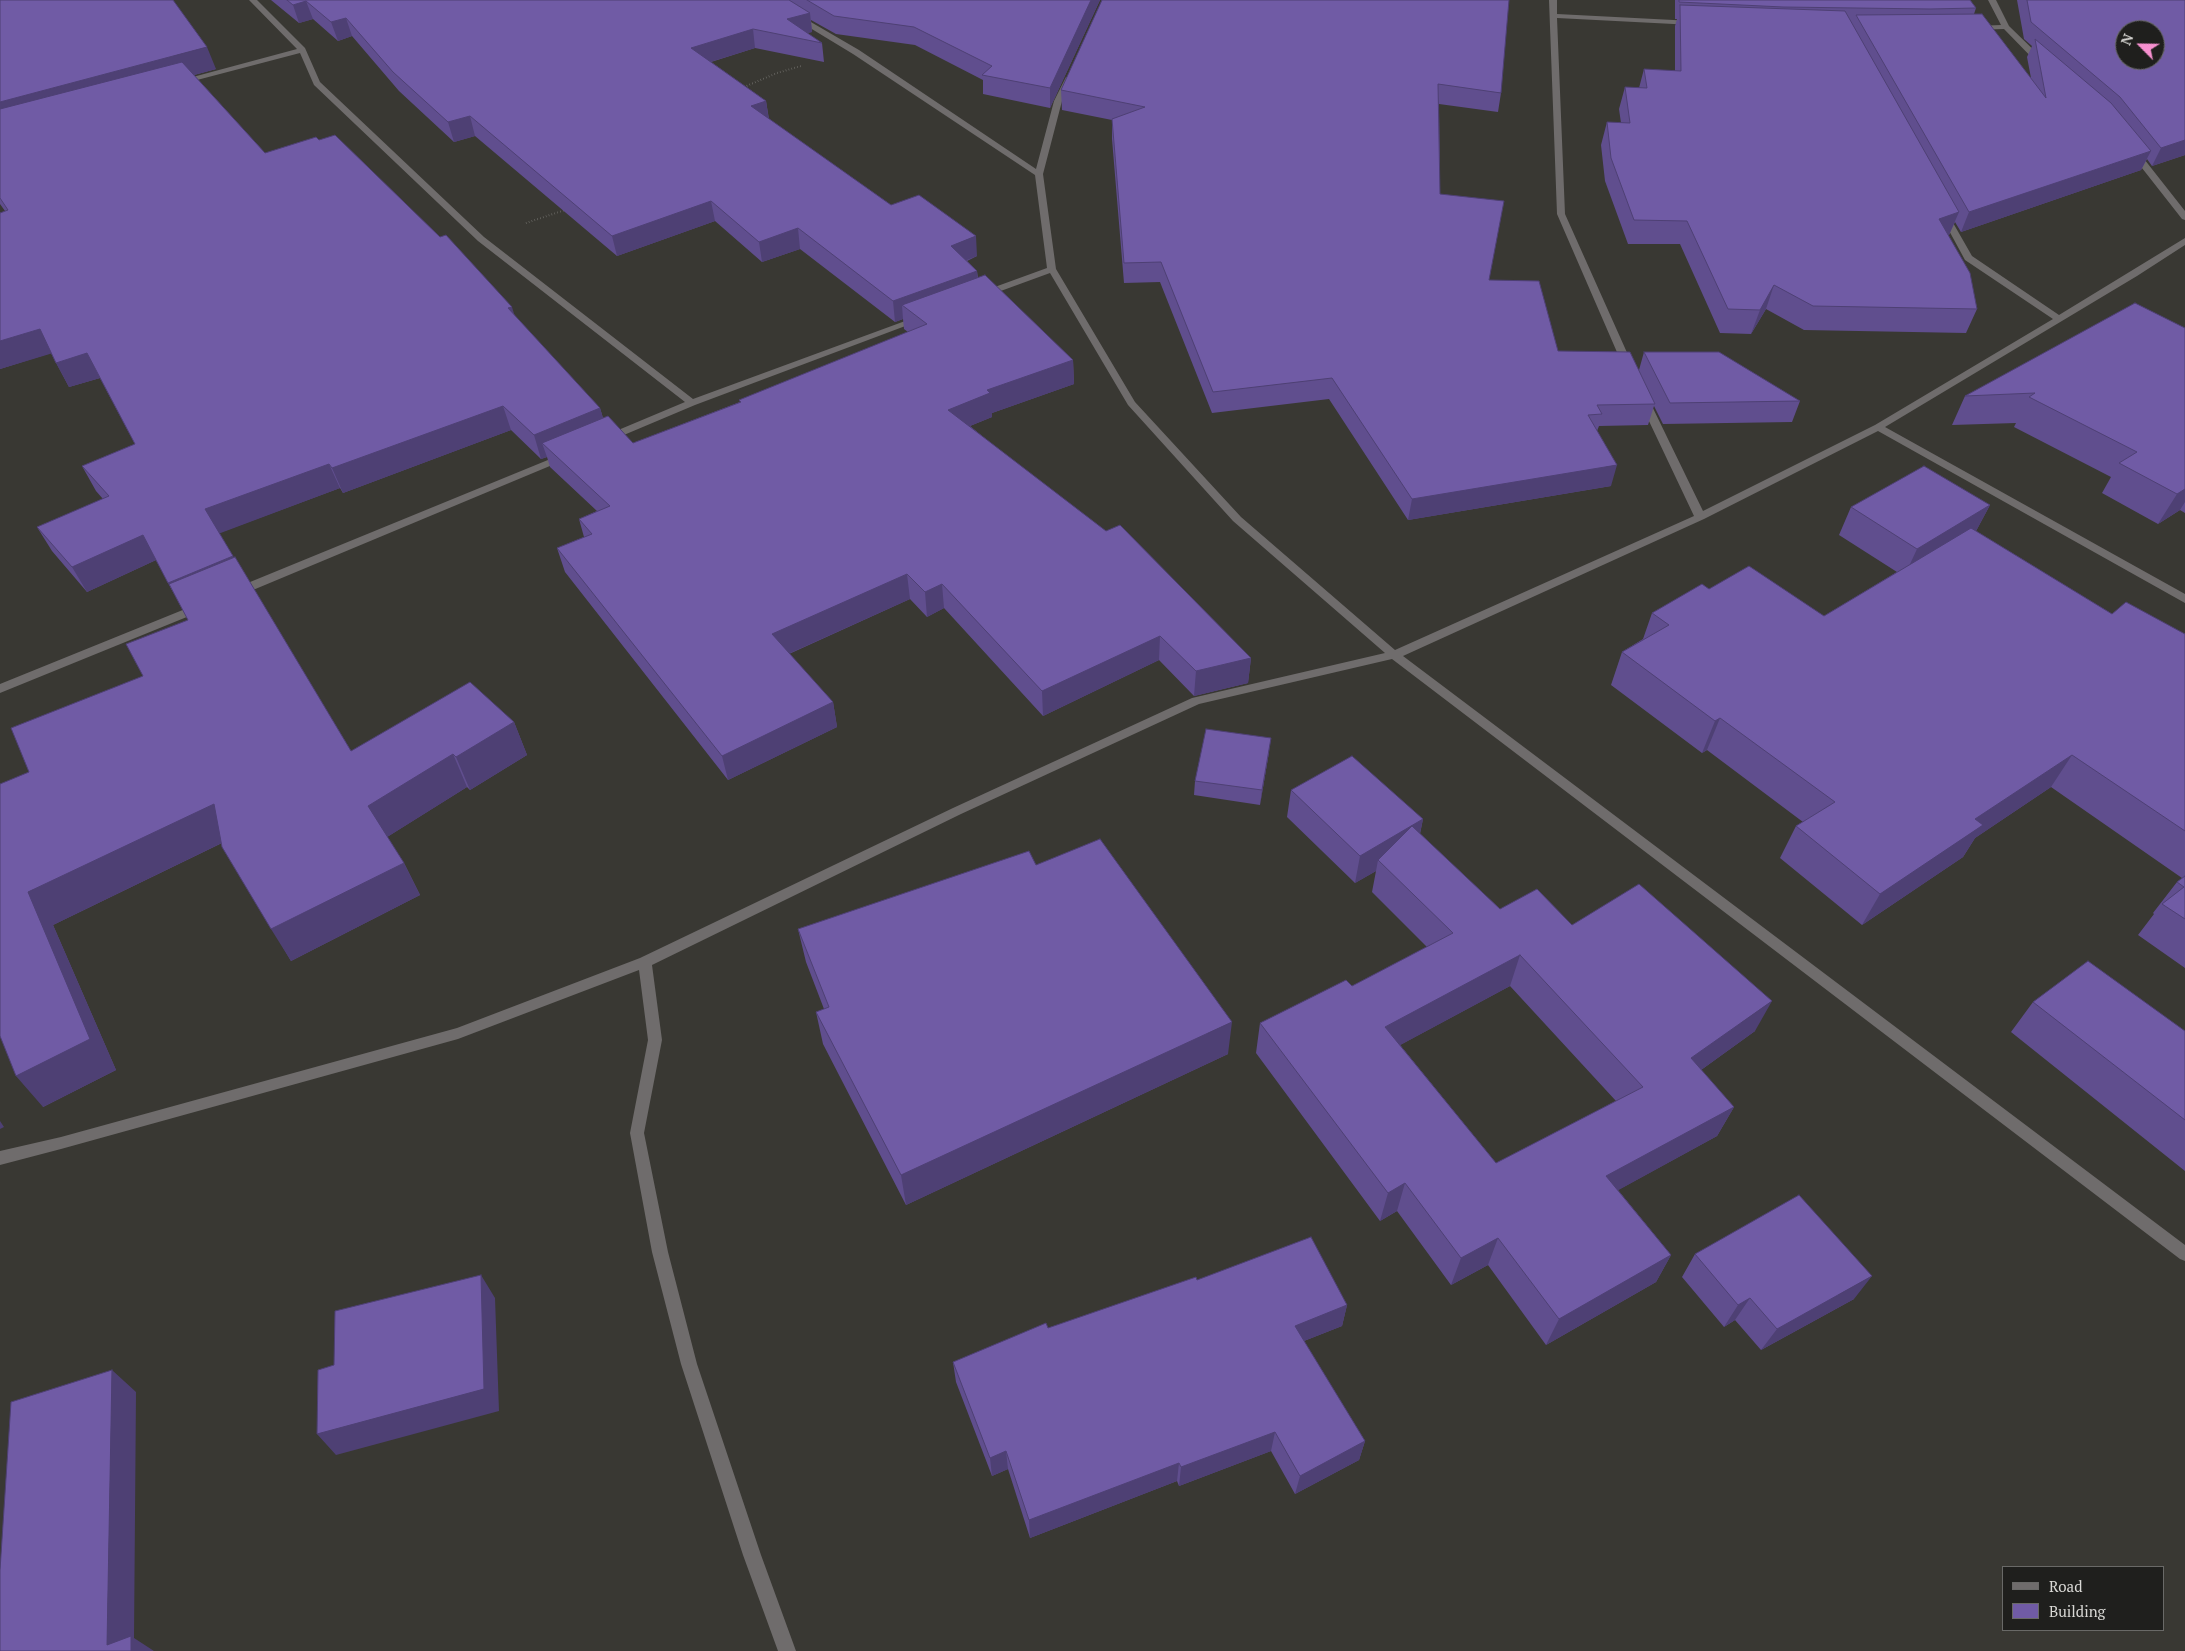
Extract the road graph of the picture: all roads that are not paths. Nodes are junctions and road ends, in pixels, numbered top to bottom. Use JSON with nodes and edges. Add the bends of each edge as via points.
{"nodes":[{"id":1,"x":253,"y":0,"type":"edge"},
{"id":2,"x":768,"y":0,"type":"edge"},
{"id":3,"x":1553,"y":0,"type":"edge"},
{"id":4,"x":1992,"y":0,"type":"edge"},
{"id":5,"x":1553,"y":16,"type":"junction"},
{"id":6,"x":1701,"y":23,"type":"edge"},
{"id":7,"x":2006,"y":27,"type":"junction"},
{"id":8,"x":1969,"y":28,"type":"edge"},
{"id":9,"x":302,"y":50,"type":"junction"},
{"id":10,"x":1074,"y":67,"type":"edge"},
{"id":11,"x":2049,"y":69,"type":"edge"},
{"id":12,"x":176,"y":84,"type":"edge"},
{"id":13,"x":2131,"y":148,"type":"edge"},
{"id":14,"x":1039,"y":174,"type":"junction"},
{"id":15,"x":1940,"y":207,"type":"edge"},
{"id":16,"x":2185,"y":217,"type":"edge"},
{"id":17,"x":2185,"y":241,"type":"edge"},
{"id":18,"x":1052,"y":269,"type":"junction"},
{"id":19,"x":978,"y":296,"type":"edge"},
{"id":20,"x":932,"y":314,"type":"edge"},
{"id":21,"x":2059,"y":319,"type":"junction"},
{"id":22,"x":1632,"y":375,"type":"edge"},
{"id":23,"x":1640,"y":393,"type":"edge"},
{"id":24,"x":692,"y":403,"type":"junction"},
{"id":25,"x":1878,"y":427,"type":"junction"},
{"id":26,"x":602,"y":441,"type":"edge"},
{"id":27,"x":575,"y":452,"type":"edge"},
{"id":28,"x":1700,"y":517,"type":"junction"},
{"id":29,"x":2185,"y":599,"type":"edge"},
{"id":30,"x":1394,"y":655,"type":"junction"},
{"id":31,"x":1,"y":685,"type":"edge"},
{"id":32,"x":645,"y":962,"type":"junction"},
{"id":33,"x":0,"y":1158,"type":"edge"},
{"id":34,"x":2185,"y":1254,"type":"edge"},
{"id":35,"x":787,"y":1651,"type":"edge"}],
"edges":[{"from":1,"to":9,"type":"street"},
{"from":2,"to":14,"type":"street","via":[[856,52]]},
{"from":3,"to":5,"type":"street"},
{"from":4,"to":7,"type":"street"},
{"from":5,"to":6,"type":"street"},
{"from":5,"to":22,"type":"street","via":[[1561,214]]},
{"from":7,"to":8,"type":"street"},
{"from":7,"to":11,"type":"street"},
{"from":9,"to":12,"type":"street"},
{"from":9,"to":24,"type":"street","via":[[318,83],[481,239]]},
{"from":10,"to":14,"type":"street","via":[[1058,101]]},
{"from":13,"to":16,"type":"street"},
{"from":14,"to":18,"type":"street"},
{"from":15,"to":21,"type":"street","via":[[1968,258]]},
{"from":17,"to":21,"type":"street"},
{"from":18,"to":19,"type":"street"},
{"from":18,"to":30,"type":"street","via":[[1131,403],[1236,519]]},
{"from":20,"to":24,"type":"street"},
{"from":21,"to":25,"type":"street"},
{"from":23,"to":28,"type":"street"},
{"from":24,"to":26,"type":"street"},
{"from":25,"to":28,"type":"street"},
{"from":25,"to":29,"type":"street"},
{"from":27,"to":31,"type":"street","via":[[218,600]]},
{"from":28,"to":30,"type":"street"},
{"from":30,"to":32,"type":"street","via":[[1196,701],[957,810]]},
{"from":30,"to":34,"type":"street"},
{"from":32,"to":33,"type":"street","via":[[458,1033]]},
{"from":32,"to":35,"type":"street","via":[[655,1040],[637,1132],[660,1252],[689,1364]]}]}
